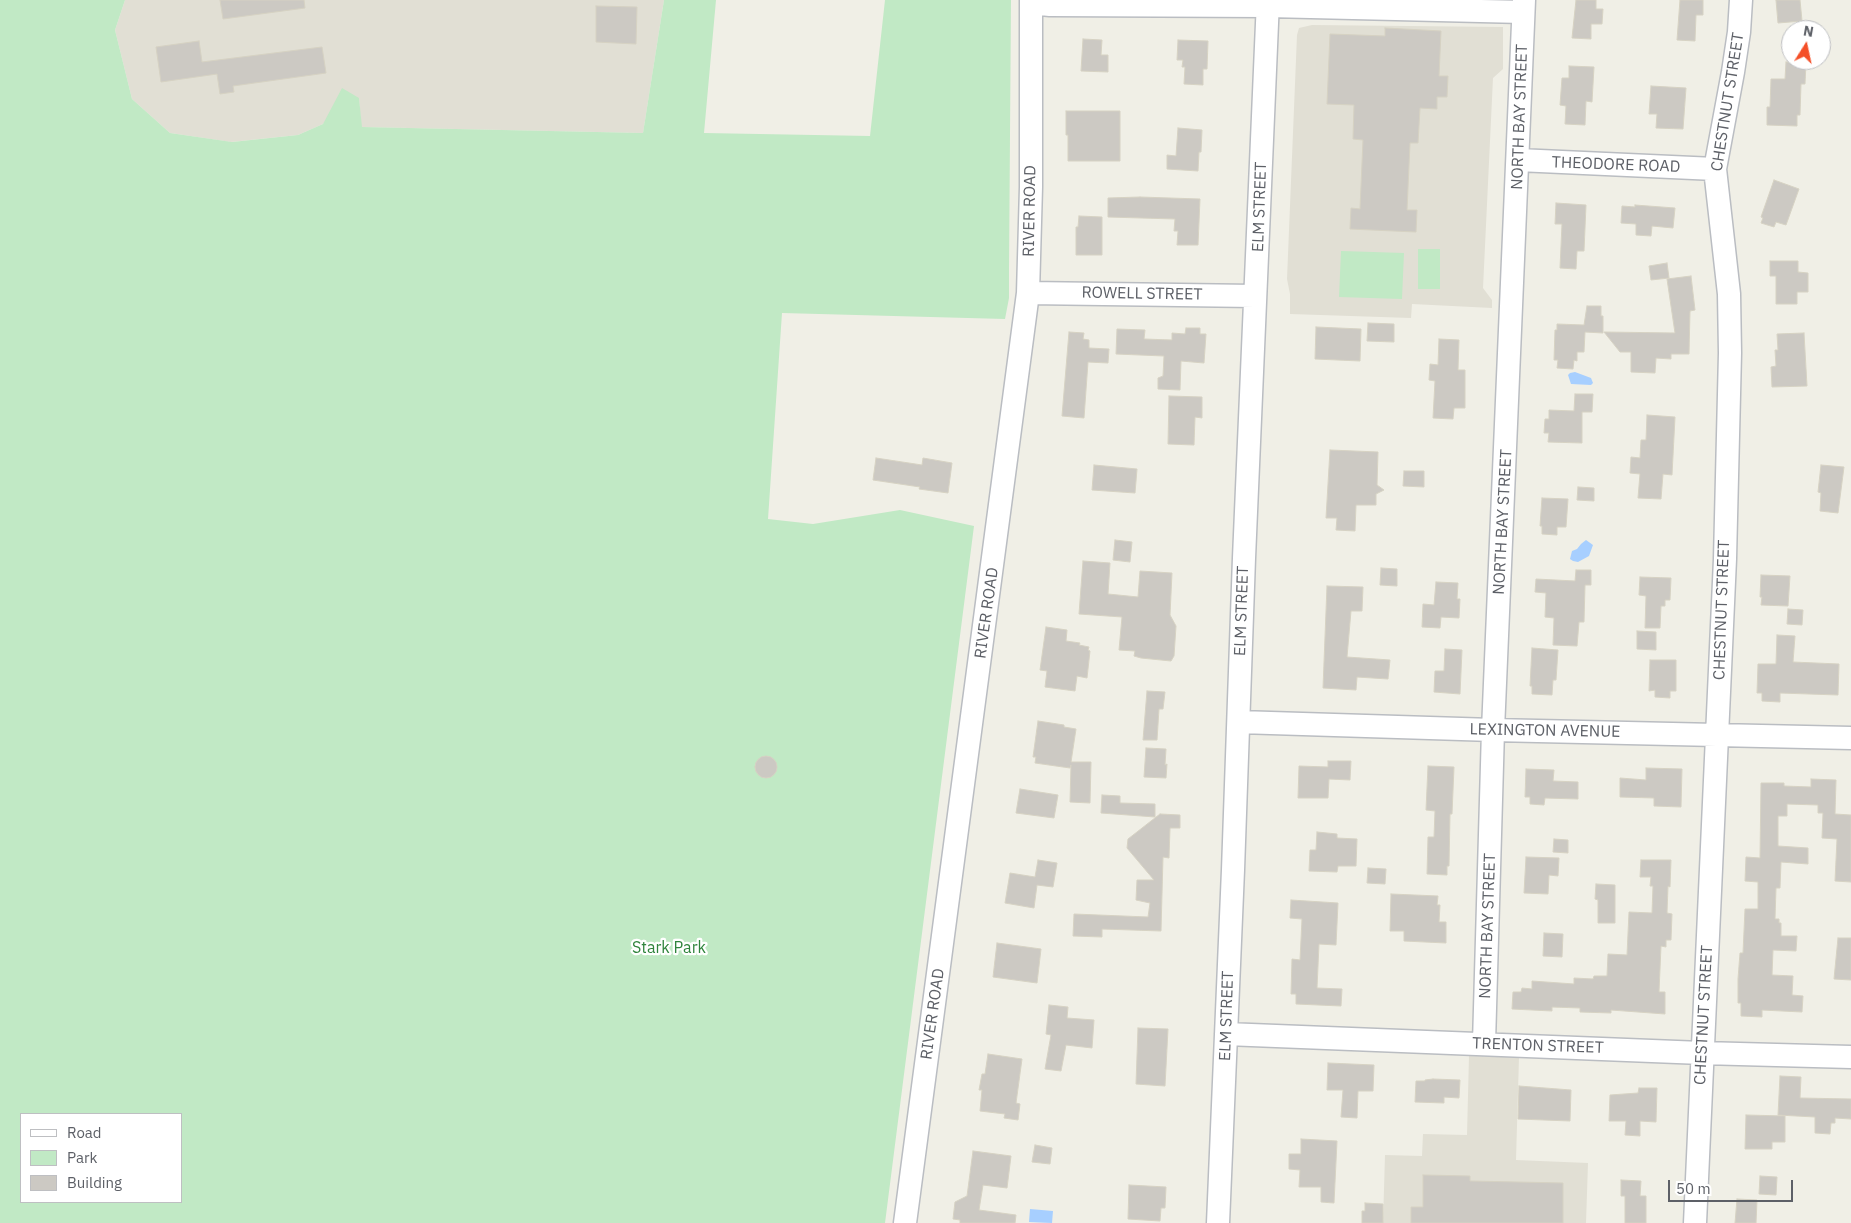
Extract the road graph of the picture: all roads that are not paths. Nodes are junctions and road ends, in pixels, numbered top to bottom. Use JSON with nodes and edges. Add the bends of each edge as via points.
{"nodes":[{"id":1,"x":1741,"y":0,"type":"edge"},
{"id":2,"x":1031,"y":2,"type":"edge"},
{"id":3,"x":1268,"y":3,"type":"edge"},
{"id":4,"x":1524,"y":6,"type":"edge"},
{"id":5,"x":1518,"y":160,"type":"junction"},
{"id":6,"x":1715,"y":169,"type":"junction"},
{"id":7,"x":1028,"y":293,"type":"junction"},
{"id":8,"x":1255,"y":296,"type":"junction"},
{"id":9,"x":1239,"y":722,"type":"junction"},
{"id":10,"x":1493,"y":730,"type":"junction"},
{"id":11,"x":1717,"y":736,"type":"junction"},
{"id":12,"x":1851,"y":738,"type":"edge"},
{"id":13,"x":1226,"y":1034,"type":"junction"},
{"id":14,"x":1484,"y":1043,"type":"junction"},
{"id":15,"x":1702,"y":1053,"type":"junction"},
{"id":16,"x":1851,"y":1056,"type":"edge"},
{"id":17,"x":905,"y":1223,"type":"edge"},
{"id":18,"x":1218,"y":1223,"type":"edge"},
{"id":19,"x":1695,"y":1223,"type":"edge"}],
"edges":[{"from":1,"to":6,"type":"street","name":"CHESTNUT STREET","via":[[1739,32]]},
{"from":2,"to":3,"type":"street","via":[[1050,5]]},
{"from":2,"to":7,"type":"street","name":"RIVER ROAD"},
{"from":3,"to":4,"type":"street"},
{"from":3,"to":8,"type":"street","name":"ELM STREET"},
{"from":4,"to":5,"type":"street","name":"NORTH BAY STREET"},
{"from":5,"to":6,"type":"street","name":"THEODORE ROAD"},
{"from":5,"to":10,"type":"street","name":"NORTH BAY STREET"},
{"from":6,"to":11,"type":"street","name":"CHESTNUT STREET","via":[[1729,294],[1730,338]]},
{"from":7,"to":8,"type":"street","name":"ROWELL STREET"},
{"from":7,"to":17,"type":"street","name":"RIVER ROAD"},
{"from":8,"to":9,"type":"street","name":"ELM STREET"},
{"from":9,"to":10,"type":"street","name":"LEXINGTON AVENUE"},
{"from":9,"to":13,"type":"street","name":"ELM STREET"},
{"from":10,"to":11,"type":"street","name":"LEXINGTON AVENUE"},
{"from":10,"to":14,"type":"street","name":"NORTH BAY STREET"},
{"from":11,"to":12,"type":"street","name":"LEXINGTON AVENUE"},
{"from":11,"to":15,"type":"street","name":"CHESTNUT STREET"},
{"from":13,"to":14,"type":"street","name":"TRENTON STREET"},
{"from":13,"to":18,"type":"street","name":"ELM STREET"},
{"from":14,"to":15,"type":"street","name":"TRENTON STREET"},
{"from":15,"to":16,"type":"street","name":"TRENTON STREET"},
{"from":15,"to":19,"type":"street","name":"CHESTNUT STREET"}]}
